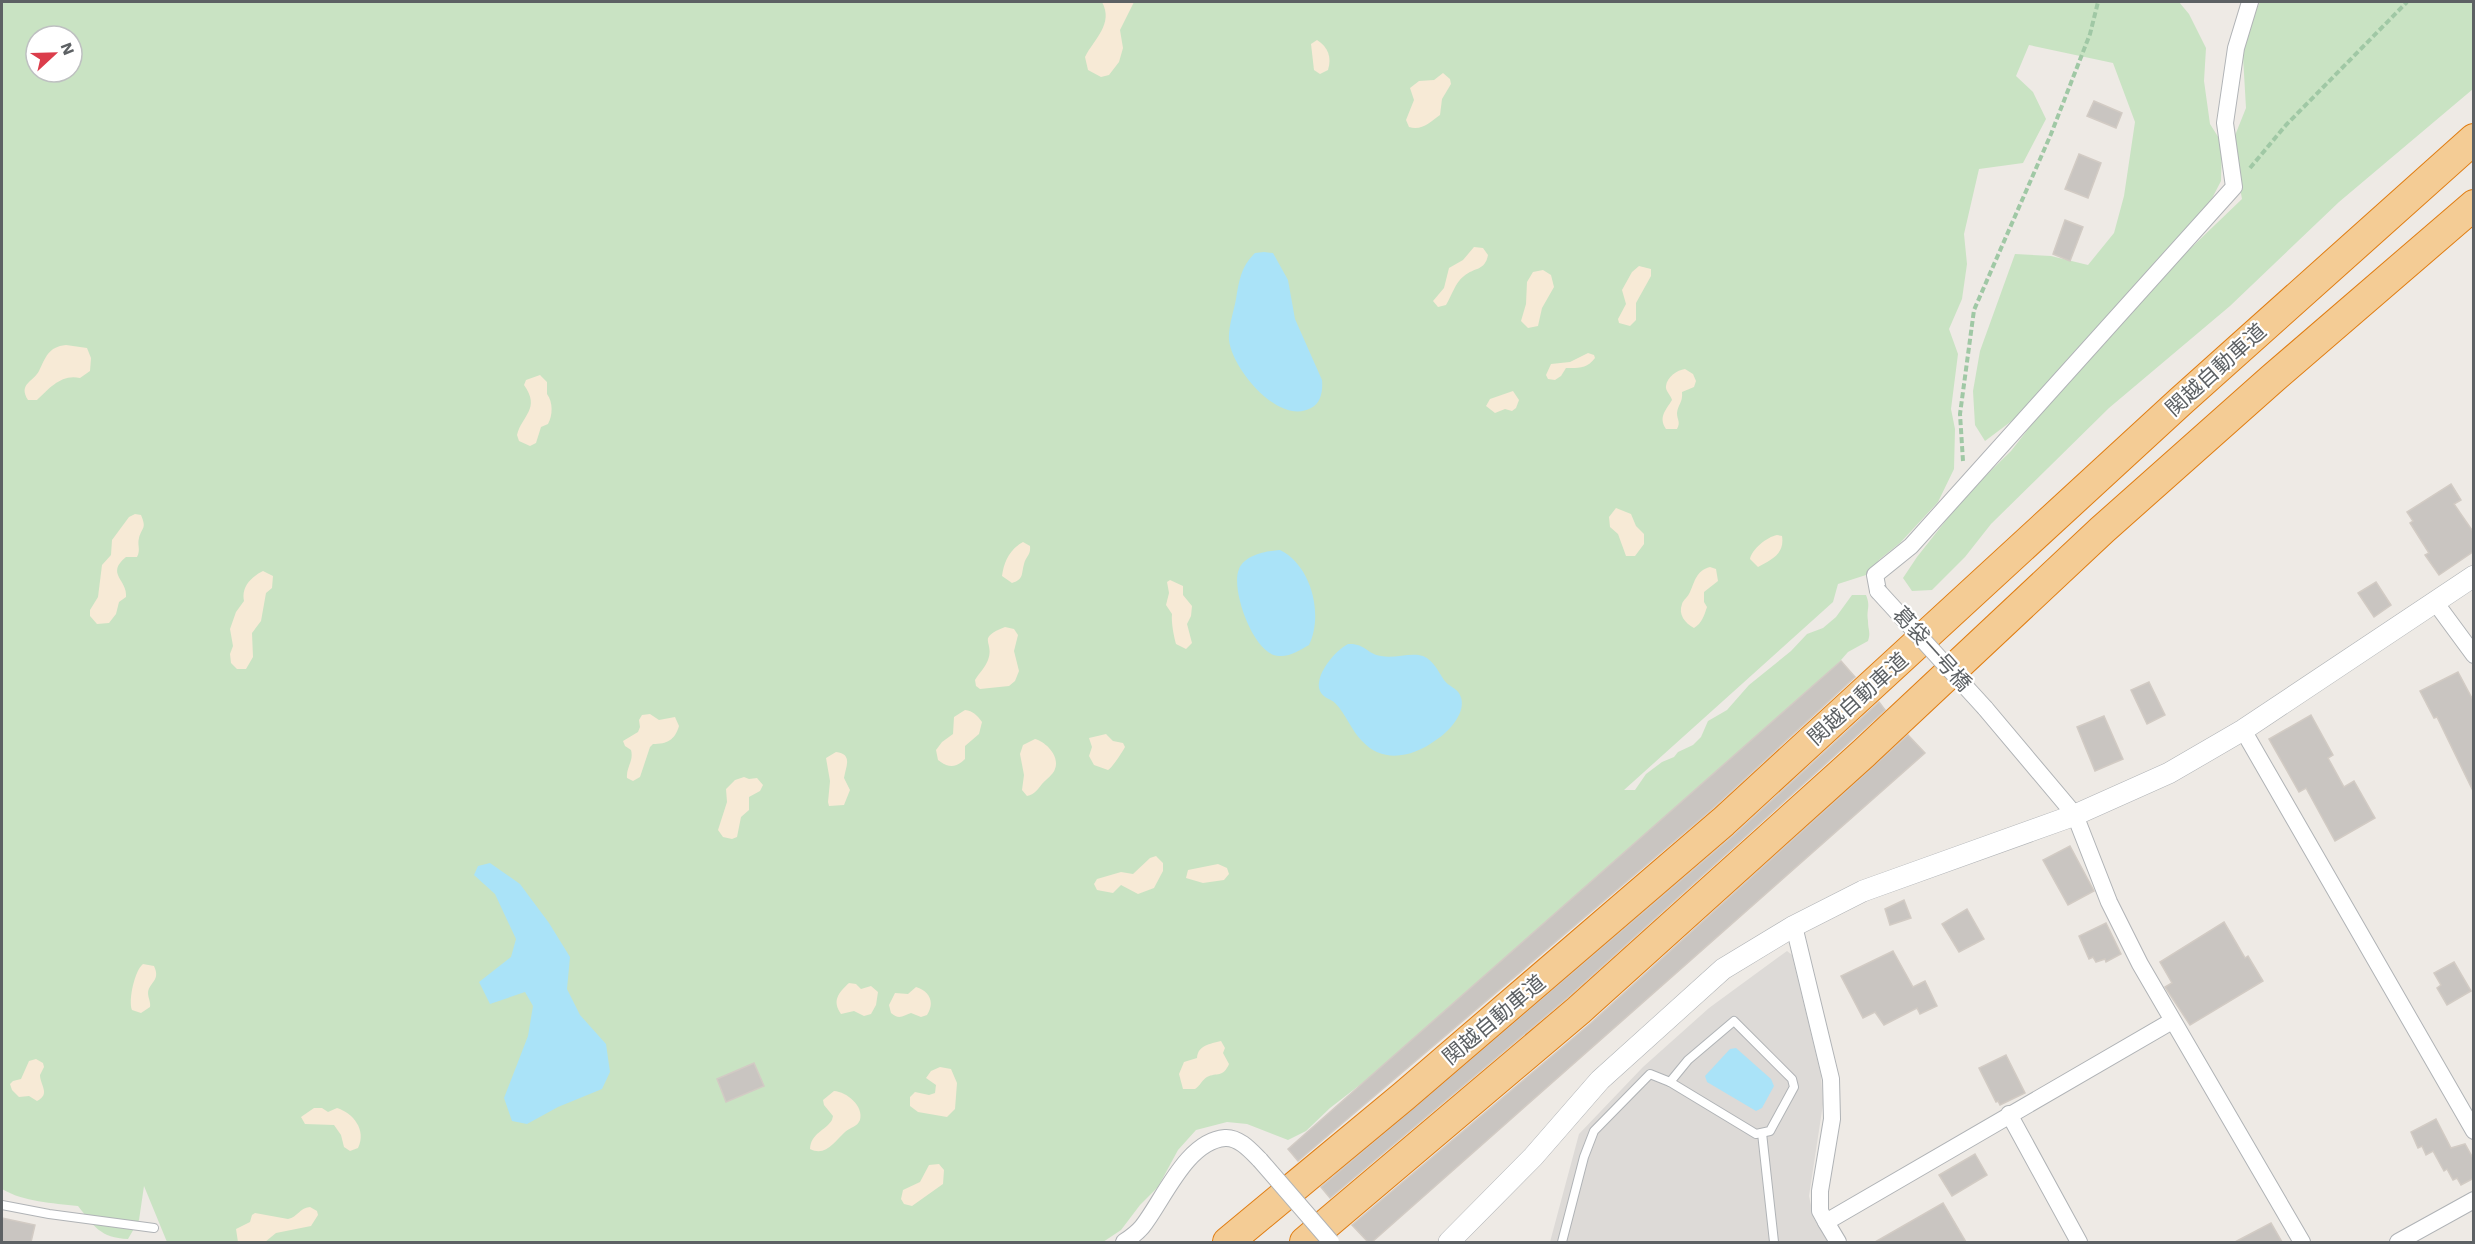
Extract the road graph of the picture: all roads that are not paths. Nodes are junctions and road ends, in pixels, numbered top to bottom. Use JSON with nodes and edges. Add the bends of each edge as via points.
{"nodes":[{"id":1,"x":2250,"y":2,"type":"edge"},
{"id":2,"x":2474,"y":139,"type":"edge"},
{"id":3,"x":2474,"y":205,"type":"edge"},
{"id":4,"x":2474,"y":576,"type":"edge"},
{"id":5,"x":2435,"y":602,"type":"junction"},
{"id":6,"x":2474,"y":655,"type":"edge"},
{"id":7,"x":2243,"y":730,"type":"junction"},
{"id":8,"x":2075,"y":815,"type":"junction"},
{"id":9,"x":1794,"y":926,"type":"junction"},
{"id":10,"x":2172,"y":1021,"type":"junction"},
{"id":11,"x":1670,"y":1082,"type":"junction"},
{"id":12,"x":2009,"y":1114,"type":"junction"},
{"id":13,"x":2474,"y":1131,"type":"edge"},
{"id":14,"x":1762,"y":1133,"type":"junction"},
{"id":15,"x":2474,"y":1200,"type":"edge"},
{"id":16,"x":2,"y":1205,"type":"edge"},
{"id":17,"x":1826,"y":1222,"type":"junction"},
{"id":18,"x":154,"y":1228,"type":"dead end"},
{"id":19,"x":1124,"y":1242,"type":"edge"},
{"id":20,"x":1228,"y":1242,"type":"edge"},
{"id":21,"x":1305,"y":1242,"type":"edge"},
{"id":22,"x":1331,"y":1242,"type":"edge"},
{"id":23,"x":1449,"y":1242,"type":"edge"},
{"id":24,"x":1562,"y":1242,"type":"edge"},
{"id":25,"x":1774,"y":1242,"type":"edge"},
{"id":26,"x":1838,"y":1242,"type":"edge"},
{"id":27,"x":2079,"y":1242,"type":"edge"},
{"id":28,"x":2302,"y":1242,"type":"edge"},
{"id":29,"x":2397,"y":1242,"type":"edge"}],
"edges":[{"from":1,"to":8,"type":"street","name":"葛袋一号橋","bridge":true,"via":[[2236,48],[2224,123],[2234,186],[1911,546],[1875,575],[1878,591],[1985,708]]},
{"from":2,"to":20,"type":"highway","name":"関越自動車道","via":[[2181,401],[1724,822],[1423,1081]]},
{"from":3,"to":21,"type":"highway","name":"関越自動車道","via":[[2102,530],[1864,753],[1579,1010]]},
{"from":4,"to":5,"type":"street"},
{"from":5,"to":6,"type":"street"},
{"from":5,"to":7,"type":"street"},
{"from":7,"to":8,"type":"street","via":[[2169,773]]},
{"from":7,"to":13,"type":"street"},
{"from":8,"to":9,"type":"street","via":[[1863,891]]},
{"from":8,"to":10,"type":"street","name":"葛袋一号橋","via":[[2109,902]]},
{"from":9,"to":17,"type":"street","via":[[1831,1079],[1832,1119],[1820,1191],[1820,1210]]},
{"from":9,"to":23,"type":"street","via":[[1723,969],[1677,1009],[1600,1080]]},
{"from":10,"to":12,"type":"street"},
{"from":10,"to":28,"type":"street","name":"葛袋一号橋"},
{"from":11,"to":14,"type":"lane","via":[[1756,1134]]},
{"from":11,"to":14,"type":"lane","via":[[1688,1060],[1734,1021],[1792,1079],[1794,1087],[1770,1131]]},
{"from":11,"to":24,"type":"lane","via":[[1650,1074],[1594,1131]]},
{"from":12,"to":17,"type":"street"},
{"from":12,"to":27,"type":"street"},
{"from":14,"to":25,"type":"lane"},
{"from":15,"to":29,"type":"street"},
{"from":16,"to":18,"type":"lane"},
{"from":17,"to":26,"type":"street"},
{"from":19,"to":22,"type":"street","bridge":true,"via":[[1141,1228],[1187,1162],[1209,1143],[1226,1138],[1248,1148]]}]}
